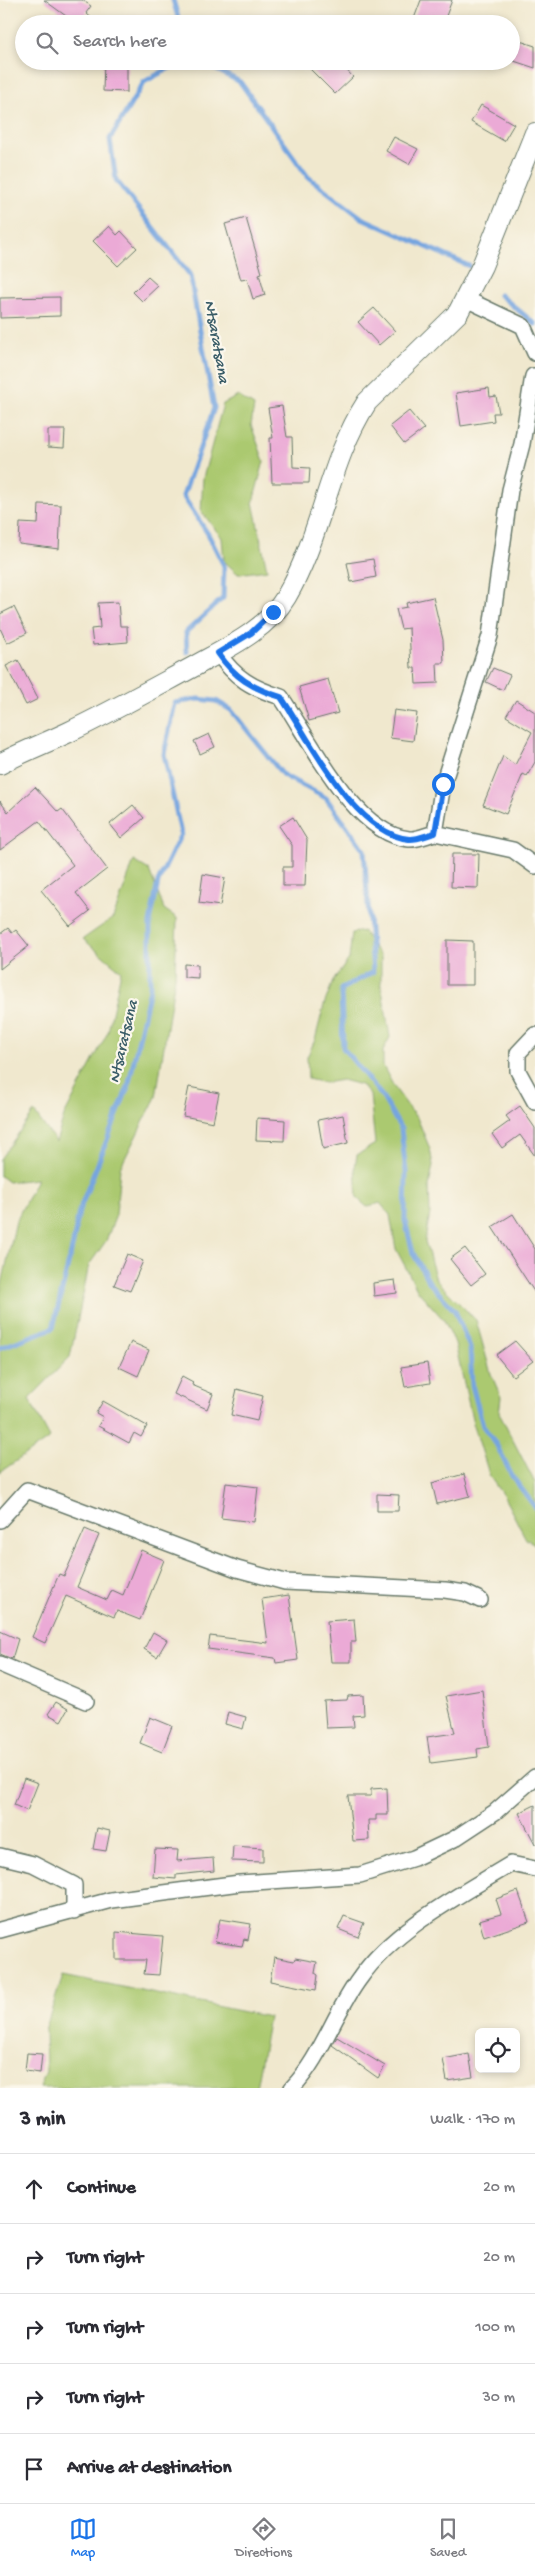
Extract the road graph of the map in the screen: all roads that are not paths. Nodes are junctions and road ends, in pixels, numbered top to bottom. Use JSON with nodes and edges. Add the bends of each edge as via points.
{"nodes":[{"id":1,"x":535,"y":133,"type":"edge"},
{"id":2,"x":466,"y":299,"type":"junction"},
{"id":3,"x":535,"y":353,"type":"edge"},
{"id":4,"x":535,"y":357,"type":"edge"},
{"id":5,"x":534,"y":377,"type":"edge"},
{"id":6,"x":218,"y":653,"type":"junction"},
{"id":7,"x":0,"y":764,"type":"edge"},
{"id":8,"x":435,"y":833,"type":"junction"},
{"id":9,"x":535,"y":866,"type":"edge"},
{"id":10,"x":535,"y":1036,"type":"edge"},
{"id":11,"x":535,"y":1102,"type":"edge"},
{"id":12,"x":0,"y":1520,"type":"edge"},
{"id":13,"x":480,"y":1600,"type":"dead end"},
{"id":14,"x":0,"y":1664,"type":"edge"},
{"id":15,"x":86,"y":1701,"type":"dead end"},
{"id":16,"x":535,"y":1777,"type":"edge"},
{"id":17,"x":0,"y":1856,"type":"edge"},
{"id":18,"x":535,"y":1869,"type":"edge"},
{"id":19,"x":74,"y":1911,"type":"junction"},
{"id":20,"x":0,"y":1930,"type":"edge"},
{"id":21,"x":292,"y":2088,"type":"edge"}],
"edges":[{"from":1,"to":2,"type":"street","via":[[498,230]]},
{"from":2,"to":3,"type":"street","via":[[523,326]]},
{"from":2,"to":6,"type":"street","via":[[458,313],[373,396],[356,419],[335,467],[318,525],[285,599],[251,633]]},
{"from":4,"to":5,"type":"street"},
{"from":5,"to":8,"type":"street","via":[[510,490],[490,636],[443,784]]},
{"from":6,"to":7,"type":"street","via":[[125,704]]},
{"from":6,"to":8,"type":"street","via":[[228,668],[255,689],[281,697],[335,784],[379,829],[409,839]]},
{"from":8,"to":9,"type":"street","via":[[513,850]]},
{"from":10,"to":11,"type":"street","via":[[518,1053],[518,1071]]},
{"from":12,"to":13,"type":"street","via":[[27,1490],[237,1569],[285,1582],[445,1590]]},
{"from":14,"to":15,"type":"street"},
{"from":16,"to":19,"type":"street","via":[[495,1812],[454,1839],[414,1858],[360,1875],[178,1890],[111,1900]]},
{"from":17,"to":19,"type":"street","via":[[32,1864],[74,1885]]},
{"from":18,"to":21,"type":"street","via":[[511,1864],[411,1928],[385,1949],[359,1978]]},
{"from":19,"to":20,"type":"street"}]}
